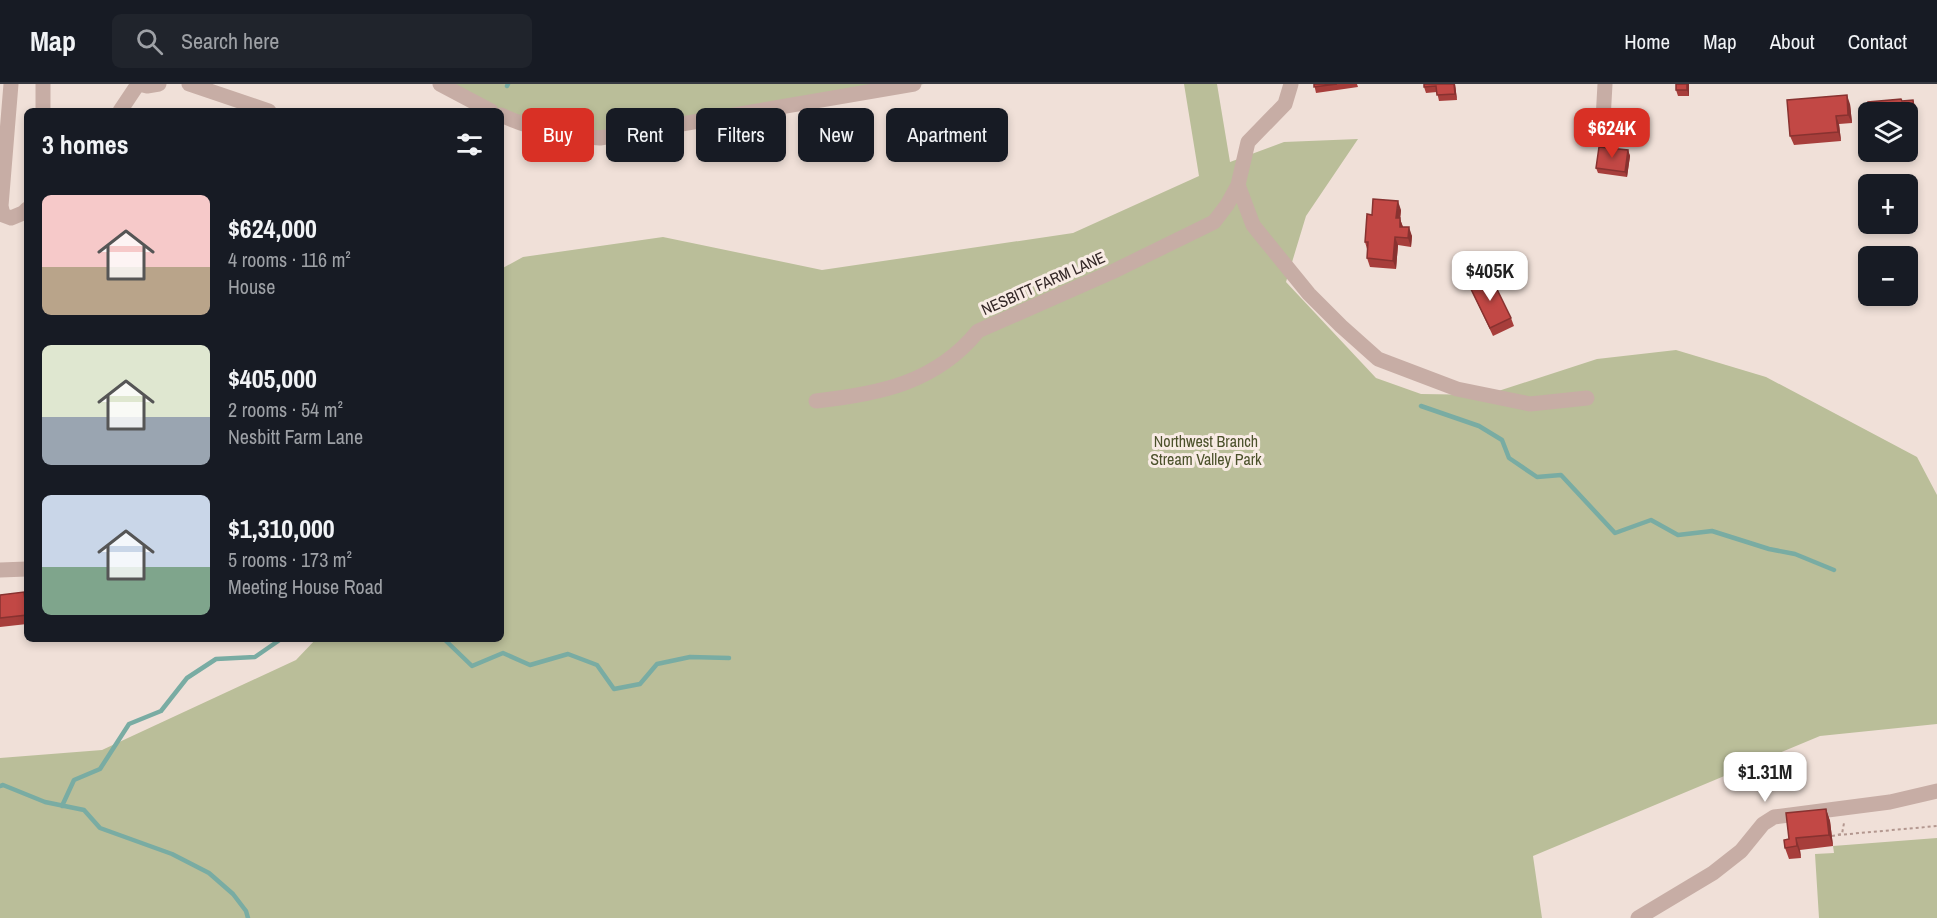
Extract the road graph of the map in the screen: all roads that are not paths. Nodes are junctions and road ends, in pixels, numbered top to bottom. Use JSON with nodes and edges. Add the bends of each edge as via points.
{"nodes":[{"id":1,"x":11,"y":84,"type":"edge"},
{"id":2,"x":43,"y":84,"type":"edge"},
{"id":3,"x":139,"y":84,"type":"edge"},
{"id":4,"x":159,"y":84,"type":"edge"},
{"id":5,"x":189,"y":84,"type":"edge"},
{"id":6,"x":440,"y":84,"type":"edge"},
{"id":7,"x":914,"y":84,"type":"edge"},
{"id":8,"x":1291,"y":84,"type":"edge"},
{"id":9,"x":1605,"y":84,"type":"edge"},
{"id":10,"x":43,"y":108,"type":"edge"},
{"id":11,"x":122,"y":108,"type":"edge"},
{"id":12,"x":260,"y":108,"type":"edge"},
{"id":13,"x":485,"y":108,"type":"edge"},
{"id":14,"x":504,"y":116,"type":"edge"},
{"id":15,"x":1615,"y":138,"type":"dead end"},
{"id":16,"x":1238,"y":184,"type":"junction"},
{"id":17,"x":24,"y":212,"type":"edge"},
{"id":18,"x":1587,"y":398,"type":"dead end"},
{"id":19,"x":816,"y":401,"type":"dead end"},
{"id":20,"x":24,"y":569,"type":"edge"},
{"id":21,"x":0,"y":570,"type":"edge"},
{"id":22,"x":1937,"y":791,"type":"edge"},
{"id":23,"x":1638,"y":918,"type":"edge"}],
"edges":[{"from":1,"to":17,"type":"street","via":[[1,206],[3,215],[11,218]]},
{"from":2,"to":10,"type":"street"},
{"from":3,"to":4,"type":"street"},
{"from":3,"to":11,"type":"street"},
{"from":5,"to":12,"type":"street"},
{"from":6,"to":13,"type":"street"},
{"from":7,"to":14,"type":"street","via":[[600,138],[557,134]]},
{"from":8,"to":16,"type":"street","name":"NESBITT FARM LANE","via":[[1285,104],[1248,142]]},
{"from":9,"to":15,"type":"street","via":[[1603,120]]},
{"from":16,"to":18,"type":"street","via":[[1253,225],[1309,294],[1378,359],[1457,389],[1530,404]]},
{"from":16,"to":19,"type":"street","name":"NESBITT FARM LANE","via":[[1214,222],[978,331],[964,349],[928,374],[907,384],[860,396]]},
{"from":20,"to":21,"type":"street"},
{"from":22,"to":23,"type":"street","via":[[1890,802],[1774,817],[1713,873]]}]}
